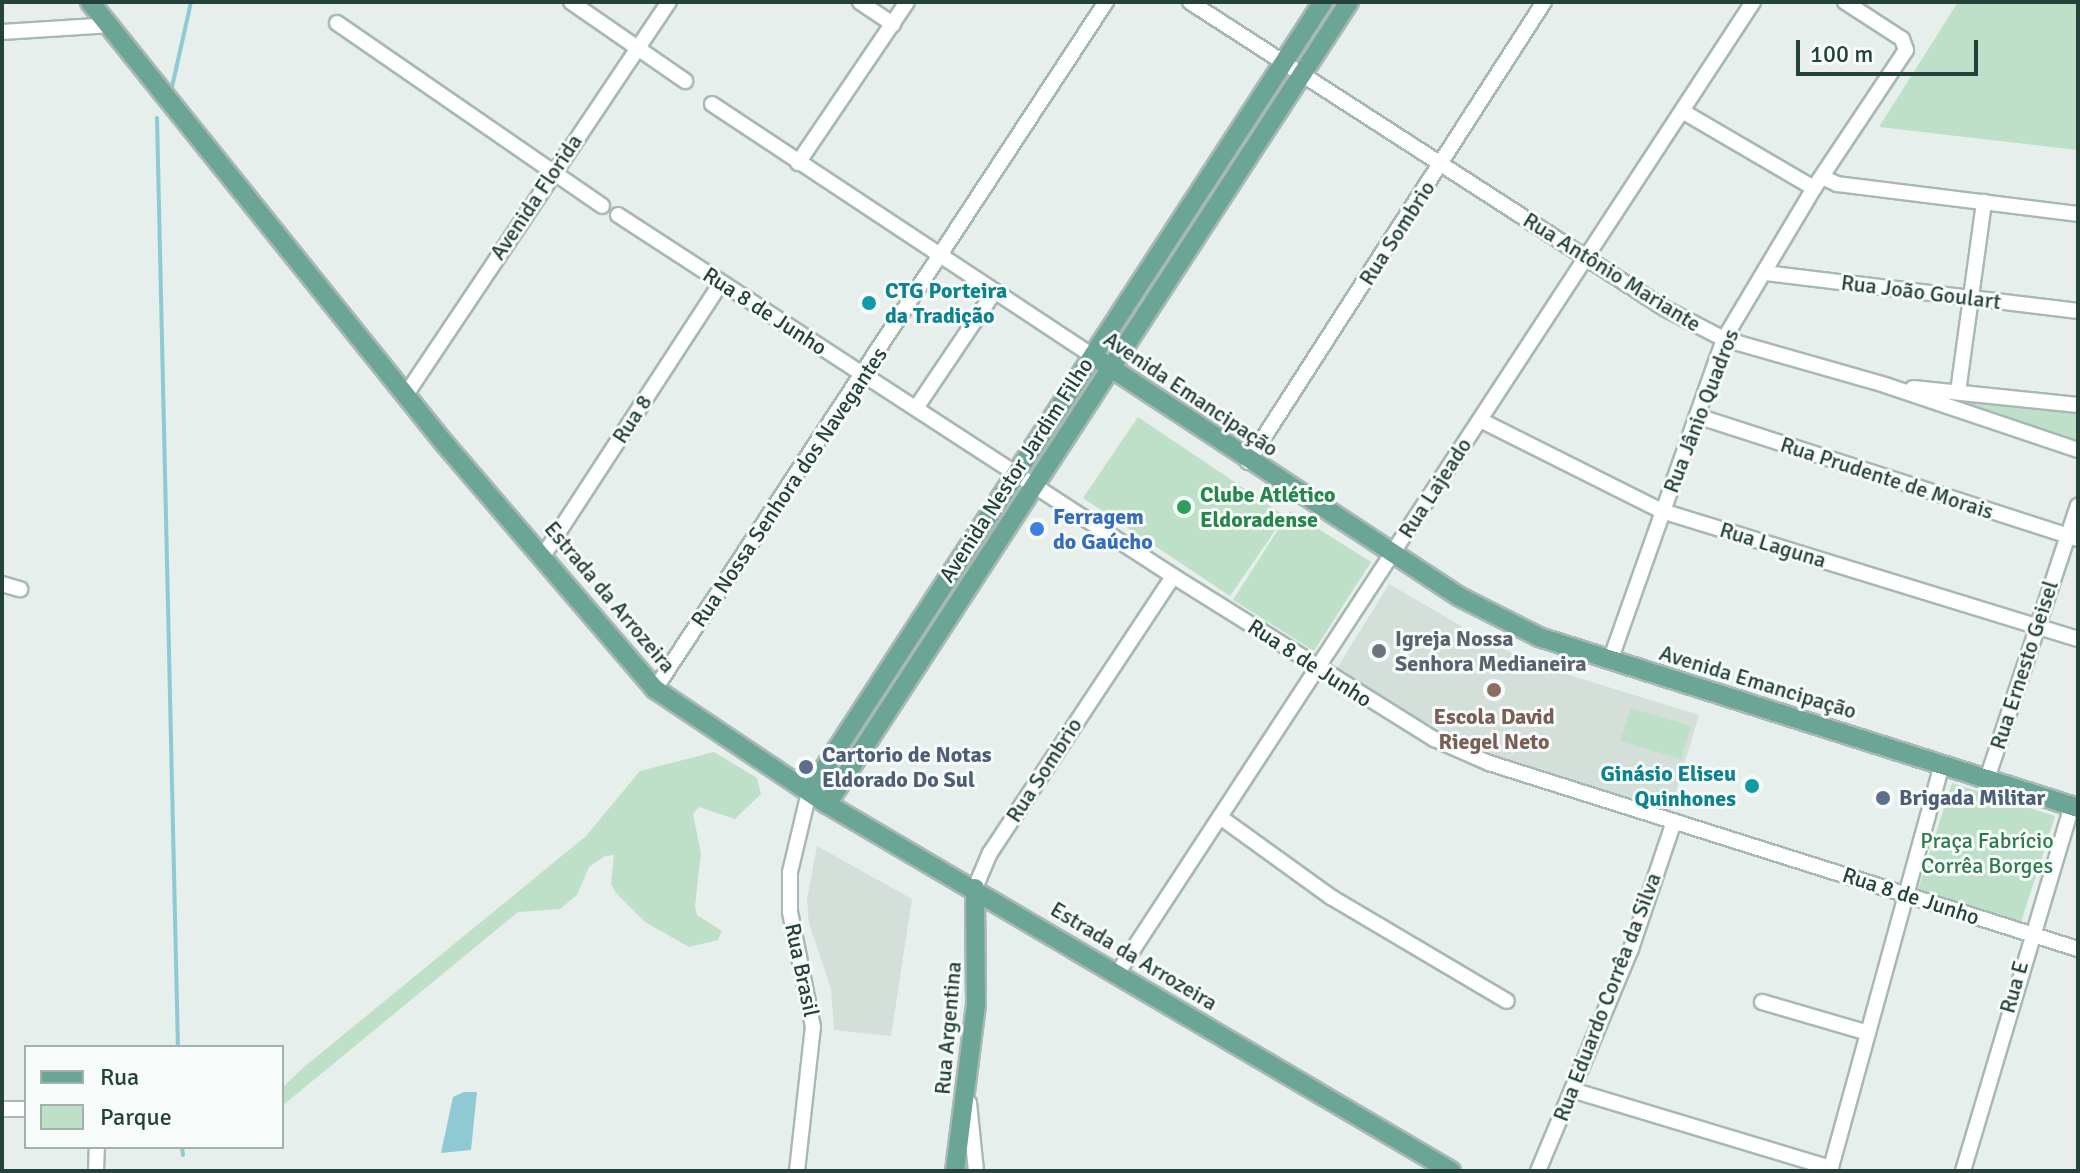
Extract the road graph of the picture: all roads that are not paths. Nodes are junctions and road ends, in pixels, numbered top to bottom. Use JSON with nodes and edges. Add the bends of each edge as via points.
{"nodes":[{"id":1,"x":90,"y":2,"type":"edge"},
{"id":2,"x":571,"y":2,"type":"edge"},
{"id":3,"x":669,"y":2,"type":"edge"},
{"id":4,"x":860,"y":2,"type":"edge"},
{"id":5,"x":907,"y":2,"type":"edge"},
{"id":6,"x":1106,"y":2,"type":"edge"},
{"id":7,"x":1190,"y":2,"type":"edge"},
{"id":8,"x":1323,"y":2,"type":"edge"},
{"id":9,"x":1349,"y":2,"type":"edge"},
{"id":10,"x":1544,"y":2,"type":"edge"},
{"id":11,"x":1753,"y":2,"type":"edge"},
{"id":12,"x":1845,"y":2,"type":"edge"},
{"id":13,"x":337,"y":23,"type":"dead end"},
{"id":14,"x":893,"y":24,"type":"junction"},
{"id":15,"x":109,"y":25,"type":"junction"},
{"id":16,"x":2,"y":32,"type":"edge"},
{"id":17,"x":638,"y":47,"type":"junction"},
{"id":18,"x":1284,"y":63,"type":"junction"},
{"id":19,"x":1302,"y":74,"type":"junction"},
{"id":20,"x":685,"y":81,"type":"dead end"},
{"id":21,"x":712,"y":104,"type":"dead end"},
{"id":22,"x":1682,"y":111,"type":"junction"},
{"id":23,"x":798,"y":163,"type":"junction"},
{"id":24,"x":1441,"y":164,"type":"junction"},
{"id":25,"x":551,"y":172,"type":"junction"},
{"id":26,"x":1818,"y":182,"type":"junction"},
{"id":27,"x":1197,"y":197,"type":"junction"},
{"id":28,"x":1984,"y":202,"type":"junction"},
{"id":29,"x":602,"y":206,"type":"dead end"},
{"id":30,"x":1215,"y":208,"type":"junction"},
{"id":31,"x":2078,"y":214,"type":"edge"},
{"id":32,"x":618,"y":215,"type":"dead end"},
{"id":33,"x":942,"y":257,"type":"junction"},
{"id":34,"x":1586,"y":258,"type":"junction"},
{"id":35,"x":1765,"y":273,"type":"junction"},
{"id":36,"x":721,"y":283,"type":"junction"},
{"id":37,"x":995,"y":291,"type":"junction"},
{"id":38,"x":1970,"y":298,"type":"junction"},
{"id":39,"x":2078,"y":311,"type":"edge"},
{"id":40,"x":1724,"y":339,"type":"junction"},
{"id":41,"x":1093,"y":356,"type":"junction"},
{"id":42,"x":1111,"y":368,"type":"junction"},
{"id":43,"x":864,"y":375,"type":"junction"},
{"id":44,"x":1885,"y":385,"type":"junction"},
{"id":45,"x":1958,"y":392,"type":"junction"},
{"id":46,"x":407,"y":393,"type":"junction"},
{"id":47,"x":2078,"y":405,"type":"edge"},
{"id":48,"x":916,"y":408,"type":"junction"},
{"id":49,"x":1697,"y":416,"type":"junction"},
{"id":50,"x":1480,"y":420,"type":"junction"},
{"id":51,"x":2078,"y":450,"type":"edge"},
{"id":52,"x":1248,"y":462,"type":"junction"},
{"id":53,"x":1017,"y":473,"type":"junction"},
{"id":54,"x":1035,"y":484,"type":"junction"},
{"id":55,"x":2078,"y":506,"type":"edge"},
{"id":56,"x":1662,"y":511,"type":"junction"},
{"id":57,"x":2073,"y":537,"type":"edge"},
{"id":58,"x":1392,"y":554,"type":"junction"},
{"id":59,"x":543,"y":556,"type":"junction"},
{"id":60,"x":1173,"y":576,"type":"junction"},
{"id":61,"x":2,"y":584,"type":"edge"},
{"id":62,"x":20,"y":589,"type":"dead end"},
{"id":63,"x":2036,"y":626,"type":"junction"},
{"id":64,"x":2078,"y":639,"type":"edge"},
{"id":65,"x":1610,"y":661,"type":"junction"},
{"id":66,"x":1318,"y":667,"type":"junction"},
{"id":67,"x":655,"y":689,"type":"junction"},
{"id":68,"x":1942,"y":765,"type":"junction"},
{"id":69,"x":1987,"y":779,"type":"junction"},
{"id":70,"x":809,"y":792,"type":"junction"},
{"id":71,"x":827,"y":804,"type":"junction"},
{"id":72,"x":2075,"y":807,"type":"edge"},
{"id":73,"x":1220,"y":817,"type":"junction"},
{"id":74,"x":803,"y":818,"type":"junction"},
{"id":75,"x":1674,"y":821,"type":"junction"},
{"id":76,"x":975,"y":888,"type":"junction"},
{"id":77,"x":1907,"y":894,"type":"junction"},
{"id":78,"x":2030,"y":933,"type":"junction"},
{"id":79,"x":2078,"y":949,"type":"edge"},
{"id":80,"x":1117,"y":974,"type":"junction"},
{"id":81,"x":1507,"y":1001,"type":"dead end"},
{"id":82,"x":1762,"y":1002,"type":"dead end"},
{"id":83,"x":1868,"y":1033,"type":"junction"},
{"id":84,"x":1572,"y":1090,"type":"junction"},
{"id":85,"x":967,"y":1091,"type":"junction"},
{"id":86,"x":2,"y":1109,"type":"edge"},
{"id":87,"x":24,"y":1109,"type":"edge"},
{"id":88,"x":97,"y":1149,"type":"edge"},
{"id":89,"x":1830,"y":1170,"type":"edge"},
{"id":90,"x":96,"y":1171,"type":"edge"},
{"id":91,"x":797,"y":1171,"type":"edge"},
{"id":92,"x":955,"y":1171,"type":"edge"},
{"id":93,"x":976,"y":1171,"type":"edge"},
{"id":94,"x":1451,"y":1171,"type":"edge"},
{"id":95,"x":1538,"y":1171,"type":"edge"},
{"id":96,"x":1963,"y":1171,"type":"edge"}],
"edges":[{"from":1,"to":15,"type":"main road","name":"Estrada da Arrozeira"},
{"from":2,"to":17,"type":"street"},
{"from":3,"to":17,"type":"street","name":"Avenida Florida"},
{"from":4,"to":14,"type":"street"},
{"from":5,"to":14,"type":"street"},
{"from":6,"to":33,"type":"street","name":"Rua Nossa Senhora dos Navegantes"},
{"from":7,"to":18,"type":"street","name":"Rua Antônio Mariante"},
{"from":8,"to":18,"type":"main road","name":"Avenida Nestor Jardim Filho"},
{"from":9,"to":19,"type":"main road","name":"Avenida Nestor Jardim Filho"},
{"from":10,"to":24,"type":"street","name":"Rua Sombrio"},
{"from":11,"to":22,"type":"street","name":"Rua Lajeado"},
{"from":12,"to":26,"type":"street","name":"Rua Jânio Quadros","via":[[1899,36],[1906,47]]},
{"from":13,"to":25,"type":"street"},
{"from":14,"to":23,"type":"street"},
{"from":15,"to":16,"type":"street"},
{"from":15,"to":46,"type":"main road","name":"Estrada da Arrozeira"},
{"from":17,"to":20,"type":"street"},
{"from":17,"to":25,"type":"street","name":"Avenida Florida"},
{"from":18,"to":19,"type":"street","name":"Rua Antônio Mariante"},
{"from":18,"to":27,"type":"main road","name":"Avenida Nestor Jardim Filho"},
{"from":19,"to":24,"type":"street","name":"Rua Antônio Mariante"},
{"from":19,"to":30,"type":"main road","name":"Avenida Nestor Jardim Filho"},
{"from":21,"to":23,"type":"street","name":"Avenida Emancipação"},
{"from":22,"to":26,"type":"street"},
{"from":22,"to":34,"type":"street","name":"Rua Lajeado"},
{"from":23,"to":33,"type":"street","name":"Avenida Emancipação"},
{"from":24,"to":34,"type":"street","name":"Rua Antônio Mariante"},
{"from":24,"to":52,"type":"street","name":"Rua Sombrio"},
{"from":25,"to":29,"type":"street"},
{"from":25,"to":46,"type":"street","name":"Avenida Florida"},
{"from":26,"to":28,"type":"street"},
{"from":26,"to":35,"type":"street","name":"Rua Jânio Quadros"},
{"from":27,"to":30,"type":"main road"},
{"from":27,"to":41,"type":"main road","name":"Avenida Nestor Jardim Filho"},
{"from":28,"to":31,"type":"street"},
{"from":28,"to":38,"type":"street"},
{"from":30,"to":42,"type":"main road","name":"Avenida Nestor Jardim Filho"},
{"from":32,"to":36,"type":"street","name":"Rua 8 de Junho"},
{"from":33,"to":37,"type":"street","name":"Avenida Emancipação"},
{"from":33,"to":43,"type":"street","name":"Rua Nossa Senhora dos Navegantes"},
{"from":34,"to":40,"type":"street","name":"Rua Antônio Mariante"},
{"from":34,"to":50,"type":"street","name":"Rua Lajeado"},
{"from":35,"to":38,"type":"street","name":"Rua João Goulart"},
{"from":35,"to":40,"type":"street","name":"Rua Jânio Quadros"},
{"from":36,"to":43,"type":"street","name":"Rua 8 de Junho"},
{"from":36,"to":59,"type":"street","name":"Rua 8"},
{"from":37,"to":41,"type":"street","name":"Avenida Emancipação"},
{"from":37,"to":48,"type":"street"},
{"from":38,"to":39,"type":"street","name":"Rua João Goulart"},
{"from":38,"to":45,"type":"street"},
{"from":40,"to":44,"type":"street","name":"Rua Antônio Mariante"},
{"from":40,"to":49,"type":"street","name":"Rua Jânio Quadros"},
{"from":41,"to":42,"type":"main road","name":"Avenida Emancipação"},
{"from":41,"to":53,"type":"main road","name":"Avenida Nestor Jardim Filho"},
{"from":42,"to":52,"type":"main road","name":"Avenida Emancipação"},
{"from":42,"to":54,"type":"main road","name":"Avenida Nestor Jardim Filho"},
{"from":43,"to":48,"type":"street","name":"Rua 8 de Junho"},
{"from":43,"to":67,"type":"street","name":"Rua Nossa Senhora dos Navegantes"},
{"from":44,"to":45,"type":"street"},
{"from":44,"to":51,"type":"street","name":"Rua Antônio Mariante"},
{"from":45,"to":47,"type":"street"},
{"from":46,"to":59,"type":"main road","name":"Estrada da Arrozeira"},
{"from":48,"to":53,"type":"street","name":"Rua 8 de Junho"},
{"from":49,"to":56,"type":"street","name":"Rua Jânio Quadros"},
{"from":49,"to":57,"type":"street","name":"Rua Prudente de Morais"},
{"from":50,"to":56,"type":"street","name":"Rua Laguna"},
{"from":50,"to":58,"type":"street","name":"Rua Lajeado"},
{"from":52,"to":58,"type":"main road","name":"Avenida Emancipação"},
{"from":53,"to":54,"type":"street","name":"Rua 8 de Junho"},
{"from":53,"to":70,"type":"main road","name":"Avenida Nestor Jardim Filho"},
{"from":54,"to":60,"type":"street","name":"Rua 8 de Junho"},
{"from":54,"to":71,"type":"main road","name":"Avenida Nestor Jardim Filho"},
{"from":55,"to":57,"type":"street","name":"Rua Ernesto Geisel"},
{"from":56,"to":63,"type":"street","name":"Rua Laguna"},
{"from":56,"to":65,"type":"street","name":"Rua Jânio Quadros"},
{"from":57,"to":63,"type":"street","name":"Rua Ernesto Geisel"},
{"from":58,"to":65,"type":"main road","name":"Avenida Emancipação","via":[[1497,616]]},
{"from":58,"to":66,"type":"street","name":"Rua Lajeado"},
{"from":59,"to":67,"type":"main road","name":"Estrada da Arrozeira"},
{"from":60,"to":66,"type":"street","name":"Rua 8 de Junho"},
{"from":60,"to":76,"type":"street","name":"Rua Sombrio","via":[[990,853]]},
{"from":61,"to":62,"type":"street"},
{"from":63,"to":64,"type":"street","name":"Rua Laguna"},
{"from":63,"to":69,"type":"street","name":"Rua Ernesto Geisel"},
{"from":65,"to":68,"type":"main road","name":"Avenida Emancipação"},
{"from":66,"to":73,"type":"street","name":"Rua Lajeado"},
{"from":66,"to":75,"type":"street","name":"Rua 8 de Junho","via":[[1434,739],[1489,763]]},
{"from":67,"to":70,"type":"main road","name":"Estrada da Arrozeira"},
{"from":68,"to":69,"type":"main road","name":"Avenida Emancipação"},
{"from":68,"to":77,"type":"street"},
{"from":69,"to":72,"type":"main road","name":"Avenida Emancipação"},
{"from":70,"to":71,"type":"main road","name":"Estrada da Arrozeira"},
{"from":70,"to":74,"type":"street","name":"Rua Brasil"},
{"from":71,"to":74,"type":"street"},
{"from":71,"to":76,"type":"main road","name":"Estrada da Arrozeira"},
{"from":72,"to":78,"type":"street","name":"Rua E"},
{"from":73,"to":80,"type":"street","name":"Rua Lajeado"},
{"from":73,"to":81,"type":"street","via":[[1331,897]]},
{"from":74,"to":91,"type":"street","name":"Rua Brasil","via":[[790,872],[790,912],[813,1027]]},
{"from":75,"to":77,"type":"street","name":"Rua 8 de Junho"},
{"from":75,"to":84,"type":"street","name":"Rua Eduardo Corrêa da Silva","via":[[1631,949]]},
{"from":76,"to":80,"type":"main road","name":"Estrada da Arrozeira"},
{"from":76,"to":85,"type":"main road","name":"Rua Argentina","via":[[978,964]]},
{"from":77,"to":78,"type":"street","name":"Rua 8 de Junho"},
{"from":77,"to":83,"type":"street"},
{"from":78,"to":79,"type":"street","name":"Rua 8 de Junho"},
{"from":78,"to":96,"type":"street","name":"Rua E"},
{"from":80,"to":94,"type":"main road","name":"Estrada da Arrozeira"},
{"from":82,"to":83,"type":"street"},
{"from":83,"to":89,"type":"street"},
{"from":84,"to":89,"type":"street"},
{"from":84,"to":95,"type":"street","name":"Rua Eduardo Corrêa da Silva"},
{"from":85,"to":92,"type":"main road","name":"Rua Argentina"},
{"from":85,"to":93,"type":"street"},
{"from":86,"to":87,"type":"street"},
{"from":88,"to":90,"type":"street"}]}
